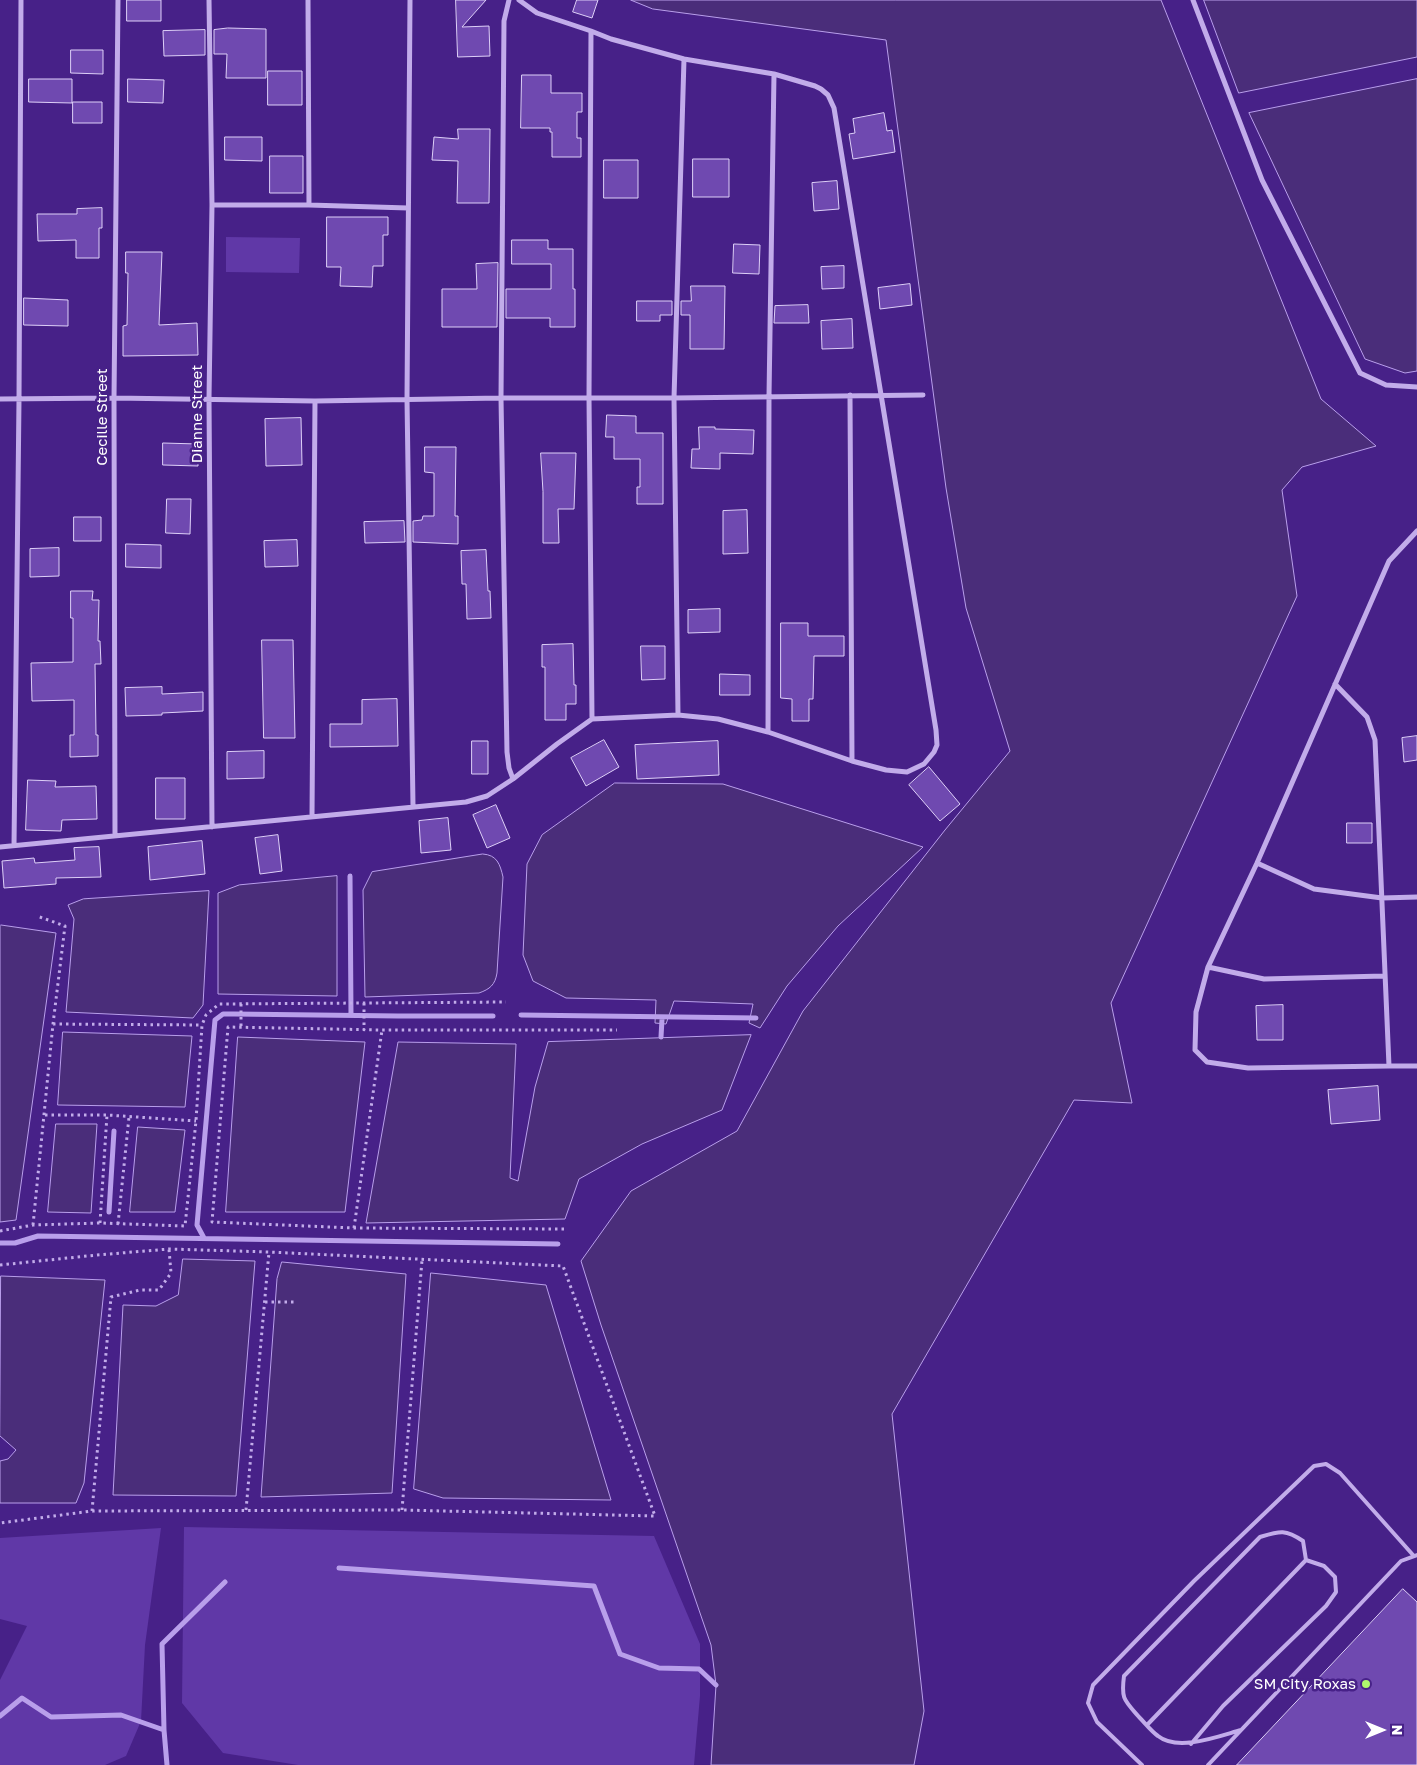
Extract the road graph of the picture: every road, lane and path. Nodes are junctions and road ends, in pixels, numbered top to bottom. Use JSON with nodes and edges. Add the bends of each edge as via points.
{"nodes":[{"id":1,"x":21,"y":0,"type":"edge"},
{"id":2,"x":118,"y":0,"type":"edge"},
{"id":3,"x":209,"y":0,"type":"edge"},
{"id":4,"x":308,"y":0,"type":"edge"},
{"id":5,"x":410,"y":0,"type":"edge"},
{"id":6,"x":509,"y":0,"type":"edge"},
{"id":7,"x":519,"y":0,"type":"edge"},
{"id":8,"x":1193,"y":0,"type":"edge"},
{"id":9,"x":591,"y":31,"type":"junction"},
{"id":10,"x":684,"y":59,"type":"junction"},
{"id":11,"x":774,"y":74,"type":"junction"},
{"id":12,"x":212,"y":205,"type":"junction"},
{"id":13,"x":309,"y":205,"type":"junction"},
{"id":14,"x":408,"y":208,"type":"junction"},
{"id":15,"x":1417,"y":387,"type":"edge"},
{"id":16,"x":850,"y":395,"type":"junction"},
{"id":17,"x":882,"y":395,"type":"junction"},
{"id":18,"x":923,"y":395,"type":"dead end"},
{"id":19,"x":770,"y":396,"type":"junction"},
{"id":20,"x":589,"y":397,"type":"junction"},
{"id":21,"x":114,"y":398,"type":"junction"},
{"id":22,"x":209,"y":398,"type":"junction"},
{"id":23,"x":501,"y":398,"type":"junction"},
{"id":24,"x":674,"y":398,"type":"junction"},
{"id":25,"x":0,"y":400,"type":"edge"},
{"id":26,"x":19,"y":400,"type":"junction"},
{"id":27,"x":407,"y":400,"type":"junction"},
{"id":28,"x":315,"y":401,"type":"junction"},
{"id":29,"x":1417,"y":531,"type":"edge"},
{"id":30,"x":1335,"y":684,"type":"junction"},
{"id":31,"x":678,"y":715,"type":"junction"},
{"id":32,"x":592,"y":719,"type":"junction"},
{"id":33,"x":768,"y":732,"type":"junction"},
{"id":34,"x":852,"y":761,"type":"junction"},
{"id":35,"x":513,"y":779,"type":"junction"},
{"id":36,"x":413,"y":806,"type":"junction"},
{"id":37,"x":312,"y":816,"type":"junction"},
{"id":38,"x":212,"y":827,"type":"junction"},
{"id":39,"x":115,"y":835,"type":"junction"},
{"id":40,"x":14,"y":845,"type":"junction"},
{"id":41,"x":0,"y":847,"type":"edge"},
{"id":42,"x":1257,"y":863,"type":"junction"},
{"id":43,"x":1417,"y":897,"type":"edge"},
{"id":44,"x":1382,"y":898,"type":"junction"},
{"id":45,"x":37,"y":916,"type":"dead end"},
{"id":46,"x":1208,"y":967,"type":"junction"},
{"id":47,"x":1384,"y":976,"type":"junction"},
{"id":48,"x":506,"y":1002,"type":"dead end"},
{"id":49,"x":364,"y":1003,"type":"junction"},
{"id":50,"x":241,"y":1004,"type":"junction"},
{"id":51,"x":53,"y":1024,"type":"junction"},
{"id":52,"x":202,"y":1025,"type":"junction"},
{"id":53,"x":241,"y":1027,"type":"junction"},
{"id":54,"x":364,"y":1030,"type":"junction"},
{"id":55,"x":382,"y":1030,"type":"junction"},
{"id":56,"x":617,"y":1030,"type":"dead end"},
{"id":57,"x":1389,"y":1066,"type":"junction"},
{"id":58,"x":1417,"y":1066,"type":"edge"},
{"id":59,"x":45,"y":1115,"type":"junction"},
{"id":60,"x":107,"y":1115,"type":"junction"},
{"id":61,"x":129,"y":1117,"type":"junction"},
{"id":62,"x":196,"y":1121,"type":"junction"},
{"id":63,"x":100,"y":1223,"type":"junction"},
{"id":64,"x":33,"y":1224,"type":"junction"},
{"id":65,"x":118,"y":1224,"type":"junction"},
{"id":66,"x":354,"y":1228,"type":"junction"},
{"id":67,"x":564,"y":1229,"type":"dead end"},
{"id":68,"x":0,"y":1231,"type":"edge"},
{"id":69,"x":169,"y":1249,"type":"junction"},
{"id":70,"x":268,"y":1252,"type":"junction"},
{"id":71,"x":422,"y":1260,"type":"junction"},
{"id":72,"x":0,"y":1265,"type":"edge"},
{"id":73,"x":265,"y":1302,"type":"junction"},
{"id":74,"x":296,"y":1302,"type":"dead end"},
{"id":75,"x":246,"y":1510,"type":"junction"},
{"id":76,"x":402,"y":1510,"type":"junction"},
{"id":77,"x":92,"y":1511,"type":"junction"},
{"id":78,"x":0,"y":1523,"type":"edge"},
{"id":79,"x":1415,"y":1555,"type":"edge"},
{"id":80,"x":1306,"y":1560,"type":"junction"},
{"id":81,"x":1147,"y":1725,"type":"junction"},
{"id":82,"x":1241,"y":1730,"type":"junction"},
{"id":83,"x":1191,"y":1744,"type":"junction"},
{"id":84,"x":1142,"y":1765,"type":"edge"},
{"id":85,"x":1208,"y":1765,"type":"edge"}],
"edges":[{"from":1,"to":26,"type":"street"},
{"from":2,"to":21,"type":"street","name":"Cecille Street"},
{"from":3,"to":12,"type":"street","name":"Dianne Street"},
{"from":4,"to":13,"type":"street"},
{"from":5,"to":14,"type":"street"},
{"from":6,"to":23,"type":"street","via":[[504,21]]},
{"from":7,"to":9,"type":"street","via":[[537,13]]},
{"from":8,"to":15,"type":"street","via":[[1262,180],[1360,373],[1386,385]]},
{"from":9,"to":10,"type":"street"},
{"from":9,"to":20,"type":"street"},
{"from":10,"to":11,"type":"street"},
{"from":10,"to":24,"type":"street"},
{"from":11,"to":17,"type":"street","via":[[821,89],[828,94],[834,108]]},
{"from":11,"to":19,"type":"street"},
{"from":12,"to":13,"type":"street"},
{"from":12,"to":22,"type":"street","name":"Dianne Street"},
{"from":13,"to":14,"type":"street"},
{"from":14,"to":27,"type":"street"},
{"from":16,"to":17,"type":"street"},
{"from":16,"to":19,"type":"street"},
{"from":16,"to":34,"type":"street"},
{"from":17,"to":18,"type":"street"},
{"from":17,"to":34,"type":"street","via":[[937,745],[924,764],[907,772]]},
{"from":19,"to":24,"type":"street"},
{"from":19,"to":33,"type":"street"},
{"from":20,"to":23,"type":"street"},
{"from":20,"to":24,"type":"street"},
{"from":20,"to":32,"type":"street"},
{"from":21,"to":22,"type":"street"},
{"from":21,"to":26,"type":"street"},
{"from":21,"to":39,"type":"street","name":"Cecille Street"},
{"from":22,"to":28,"type":"street"},
{"from":22,"to":38,"type":"street","name":"Dianne Street"},
{"from":23,"to":27,"type":"street"},
{"from":23,"to":35,"type":"street","via":[[507,752]]},
{"from":24,"to":31,"type":"street"},
{"from":25,"to":26,"type":"street"},
{"from":26,"to":40,"type":"street"},
{"from":27,"to":28,"type":"street"},
{"from":27,"to":36,"type":"street"},
{"from":28,"to":37,"type":"street"},
{"from":29,"to":30,"type":"street","via":[[1389,561]]},
{"from":30,"to":42,"type":"street"},
{"from":30,"to":44,"type":"street","via":[[1367,717],[1375,740]]},
{"from":31,"to":32,"type":"street"},
{"from":31,"to":33,"type":"street","via":[[718,719]]},
{"from":32,"to":35,"type":"street"},
{"from":33,"to":34,"type":"street"},
{"from":35,"to":36,"type":"street","via":[[487,796],[466,802]]},
{"from":36,"to":37,"type":"street"},
{"from":37,"to":38,"type":"street"},
{"from":38,"to":39,"type":"street"},
{"from":39,"to":40,"type":"street"},
{"from":40,"to":41,"type":"street"},
{"from":42,"to":44,"type":"street","via":[[1314,889]]},
{"from":42,"to":46,"type":"street"},
{"from":43,"to":44,"type":"street"},
{"from":44,"to":47,"type":"street"},
{"from":45,"to":51,"type":"path","via":[[65,926]]},
{"from":46,"to":47,"type":"street","via":[[1264,979]]},
{"from":46,"to":57,"type":"street","via":[[1196,1012],[1195,1050],[1207,1062],[1248,1068]]},
{"from":47,"to":57,"type":"street"},
{"from":48,"to":49,"type":"path"},
{"from":49,"to":50,"type":"path"},
{"from":49,"to":54,"type":"path"},
{"from":50,"to":52,"type":"path","via":[[219,1004],[206,1015]]},
{"from":50,"to":53,"type":"path"},
{"from":51,"to":52,"type":"path"},
{"from":51,"to":59,"type":"path"},
{"from":52,"to":62,"type":"path"},
{"from":53,"to":54,"type":"path"},
{"from":53,"to":66,"type":"path","via":[[228,1027],[212,1222]]},
{"from":54,"to":55,"type":"path"},
{"from":55,"to":56,"type":"path"},
{"from":55,"to":66,"type":"path"},
{"from":57,"to":58,"type":"street"},
{"from":59,"to":60,"type":"path"},
{"from":59,"to":64,"type":"path"},
{"from":60,"to":61,"type":"path"},
{"from":60,"to":63,"type":"path"},
{"from":61,"to":62,"type":"path"},
{"from":61,"to":65,"type":"path"},
{"from":62,"to":65,"type":"path","via":[[185,1226]]},
{"from":63,"to":64,"type":"path"},
{"from":63,"to":65,"type":"path"},
{"from":64,"to":68,"type":"path"},
{"from":66,"to":67,"type":"path"},
{"from":69,"to":70,"type":"path"},
{"from":69,"to":72,"type":"path"},
{"from":69,"to":77,"type":"path","via":[[171,1273],[160,1290],[140,1290],[111,1297]]},
{"from":70,"to":71,"type":"path"},
{"from":70,"to":73,"type":"path"},
{"from":71,"to":76,"type":"path"},
{"from":71,"to":76,"type":"path","via":[[564,1266],[655,1516]]},
{"from":73,"to":74,"type":"path"},
{"from":73,"to":75,"type":"path"},
{"from":75,"to":76,"type":"path"},
{"from":75,"to":77,"type":"path"},
{"from":77,"to":78,"type":"path"},
{"from":79,"to":82,"type":"lane","via":[[1400,1561]]},
{"from":79,"to":84,"type":"lane","via":[[1340,1474],[1326,1464],[1314,1466],[1194,1581],[1093,1685],[1088,1703],[1097,1722]]},
{"from":80,"to":81,"type":"lane"},
{"from":80,"to":81,"type":"lane","via":[[1303,1541],[1290,1532],[1260,1536],[1124,1676],[1122,1692],[1126,1703]]},
{"from":80,"to":83,"type":"lane","via":[[1324,1566],[1335,1577],[1336,1592],[1326,1606],[1223,1706]]},
{"from":81,"to":83,"type":"lane","via":[[1159,1738]]},
{"from":82,"to":83,"type":"lane"},
{"from":82,"to":85,"type":"lane"}]}
